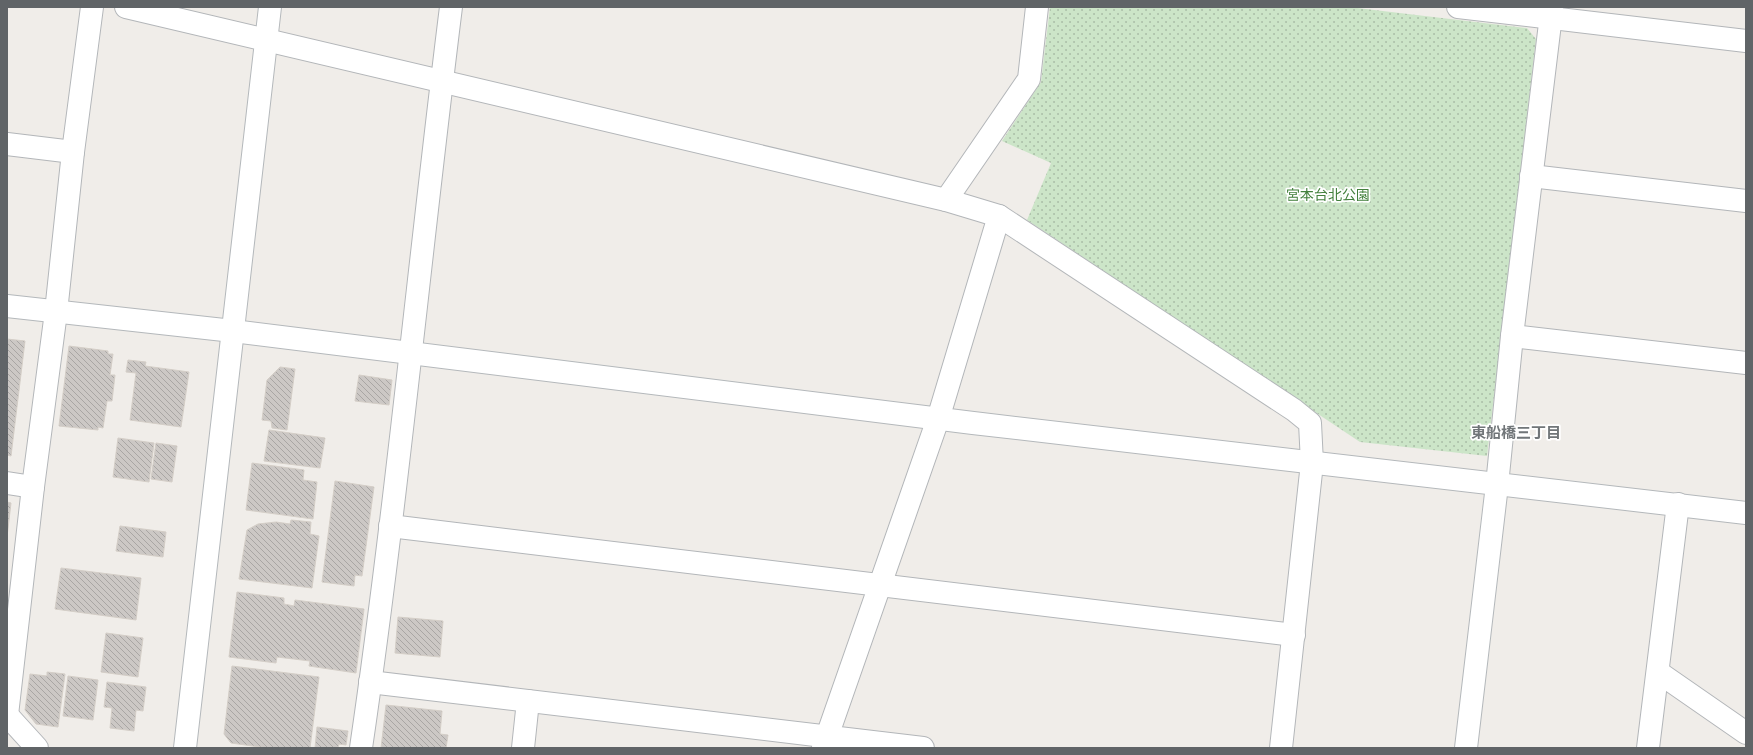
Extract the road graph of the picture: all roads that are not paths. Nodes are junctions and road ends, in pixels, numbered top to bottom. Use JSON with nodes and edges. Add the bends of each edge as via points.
{"nodes":[{"id":1,"x":92,"y":7,"type":"edge"},
{"id":2,"x":126,"y":7,"type":"edge"},
{"id":3,"x":270,"y":7,"type":"edge"},
{"id":4,"x":451,"y":7,"type":"edge"},
{"id":5,"x":1037,"y":7,"type":"edge"},
{"id":6,"x":1458,"y":7,"type":"edge"},
{"id":7,"x":1551,"y":12,"type":"edge"},
{"id":8,"x":266,"y":40,"type":"junction"},
{"id":9,"x":1746,"y":41,"type":"edge"},
{"id":10,"x":442,"y":82,"type":"junction"},
{"id":11,"x":7,"y":144,"type":"edge"},
{"id":12,"x":73,"y":152,"type":"junction"},
{"id":13,"x":1532,"y":176,"type":"junction"},
{"id":14,"x":946,"y":200,"type":"junction"},
{"id":15,"x":1746,"y":201,"type":"edge"},
{"id":16,"x":999,"y":216,"type":"junction"},
{"id":17,"x":7,"y":306,"type":"edge"},
{"id":18,"x":56,"y":312,"type":"junction"},
{"id":19,"x":233,"y":331,"type":"junction"},
{"id":20,"x":1512,"y":336,"type":"junction"},
{"id":21,"x":411,"y":354,"type":"junction"},
{"id":22,"x":1746,"y":364,"type":"edge"},
{"id":23,"x":938,"y":419,"type":"junction"},
{"id":24,"x":1312,"y":463,"type":"junction"},
{"id":25,"x":7,"y":483,"type":"edge"},
{"id":26,"x":1497,"y":485,"type":"junction"},
{"id":27,"x":33,"y":486,"type":"junction"},
{"id":28,"x":1678,"y":504,"type":"junction"},
{"id":29,"x":1746,"y":513,"type":"edge"},
{"id":30,"x":390,"y":526,"type":"junction"},
{"id":31,"x":880,"y":586,"type":"junction"},
{"id":32,"x":1294,"y":635,"type":"junction"},
{"id":33,"x":11,"y":638,"type":"edge"},
{"id":34,"x":1658,"y":672,"type":"junction"},
{"id":35,"x":370,"y":682,"type":"junction"},
{"id":36,"x":528,"y":701,"type":"junction"},
{"id":37,"x":7,"y":715,"type":"edge"},
{"id":38,"x":1746,"y":733,"type":"edge"},
{"id":39,"x":825,"y":742,"type":"edge"},
{"id":40,"x":37,"y":748,"type":"edge"},
{"id":41,"x":186,"y":748,"type":"edge"},
{"id":42,"x":361,"y":748,"type":"edge"},
{"id":43,"x":523,"y":748,"type":"edge"},
{"id":44,"x":923,"y":748,"type":"edge"},
{"id":45,"x":1281,"y":748,"type":"edge"},
{"id":46,"x":1466,"y":748,"type":"edge"},
{"id":47,"x":1648,"y":748,"type":"edge"}],
"edges":[{"from":1,"to":12,"type":"street"},
{"from":2,"to":8,"type":"street"},
{"from":3,"to":8,"type":"street"},
{"from":4,"to":10,"type":"street"},
{"from":5,"to":14,"type":"street","via":[[1029,79]]},
{"from":6,"to":7,"type":"street"},
{"from":7,"to":9,"type":"street"},
{"from":7,"to":13,"type":"street"},
{"from":8,"to":10,"type":"street"},
{"from":8,"to":19,"type":"street"},
{"from":10,"to":14,"type":"street"},
{"from":10,"to":21,"type":"street"},
{"from":11,"to":12,"type":"street"},
{"from":12,"to":18,"type":"street"},
{"from":13,"to":15,"type":"street"},
{"from":13,"to":20,"type":"street"},
{"from":14,"to":16,"type":"street"},
{"from":16,"to":23,"type":"street"},
{"from":16,"to":24,"type":"street","via":[[1294,410],[1310,423]]},
{"from":17,"to":18,"type":"street"},
{"from":18,"to":19,"type":"street"},
{"from":18,"to":27,"type":"street"},
{"from":19,"to":21,"type":"street"},
{"from":19,"to":41,"type":"street"},
{"from":20,"to":22,"type":"street"},
{"from":20,"to":26,"type":"street"},
{"from":21,"to":23,"type":"street"},
{"from":21,"to":30,"type":"street"},
{"from":23,"to":24,"type":"street"},
{"from":23,"to":31,"type":"street"},
{"from":24,"to":26,"type":"street"},
{"from":24,"to":32,"type":"street"},
{"from":25,"to":27,"type":"street"},
{"from":26,"to":28,"type":"street"},
{"from":26,"to":46,"type":"street"},
{"from":27,"to":33,"type":"street"},
{"from":28,"to":29,"type":"street"},
{"from":28,"to":34,"type":"street"},
{"from":30,"to":31,"type":"street"},
{"from":30,"to":35,"type":"street"},
{"from":31,"to":32,"type":"street"},
{"from":31,"to":39,"type":"street"},
{"from":32,"to":45,"type":"street"},
{"from":33,"to":37,"type":"street"},
{"from":34,"to":38,"type":"street"},
{"from":34,"to":47,"type":"street"},
{"from":35,"to":36,"type":"street"},
{"from":35,"to":42,"type":"street"},
{"from":36,"to":39,"type":"street"},
{"from":36,"to":43,"type":"street"},
{"from":37,"to":40,"type":"street"},
{"from":39,"to":44,"type":"street"}]}
